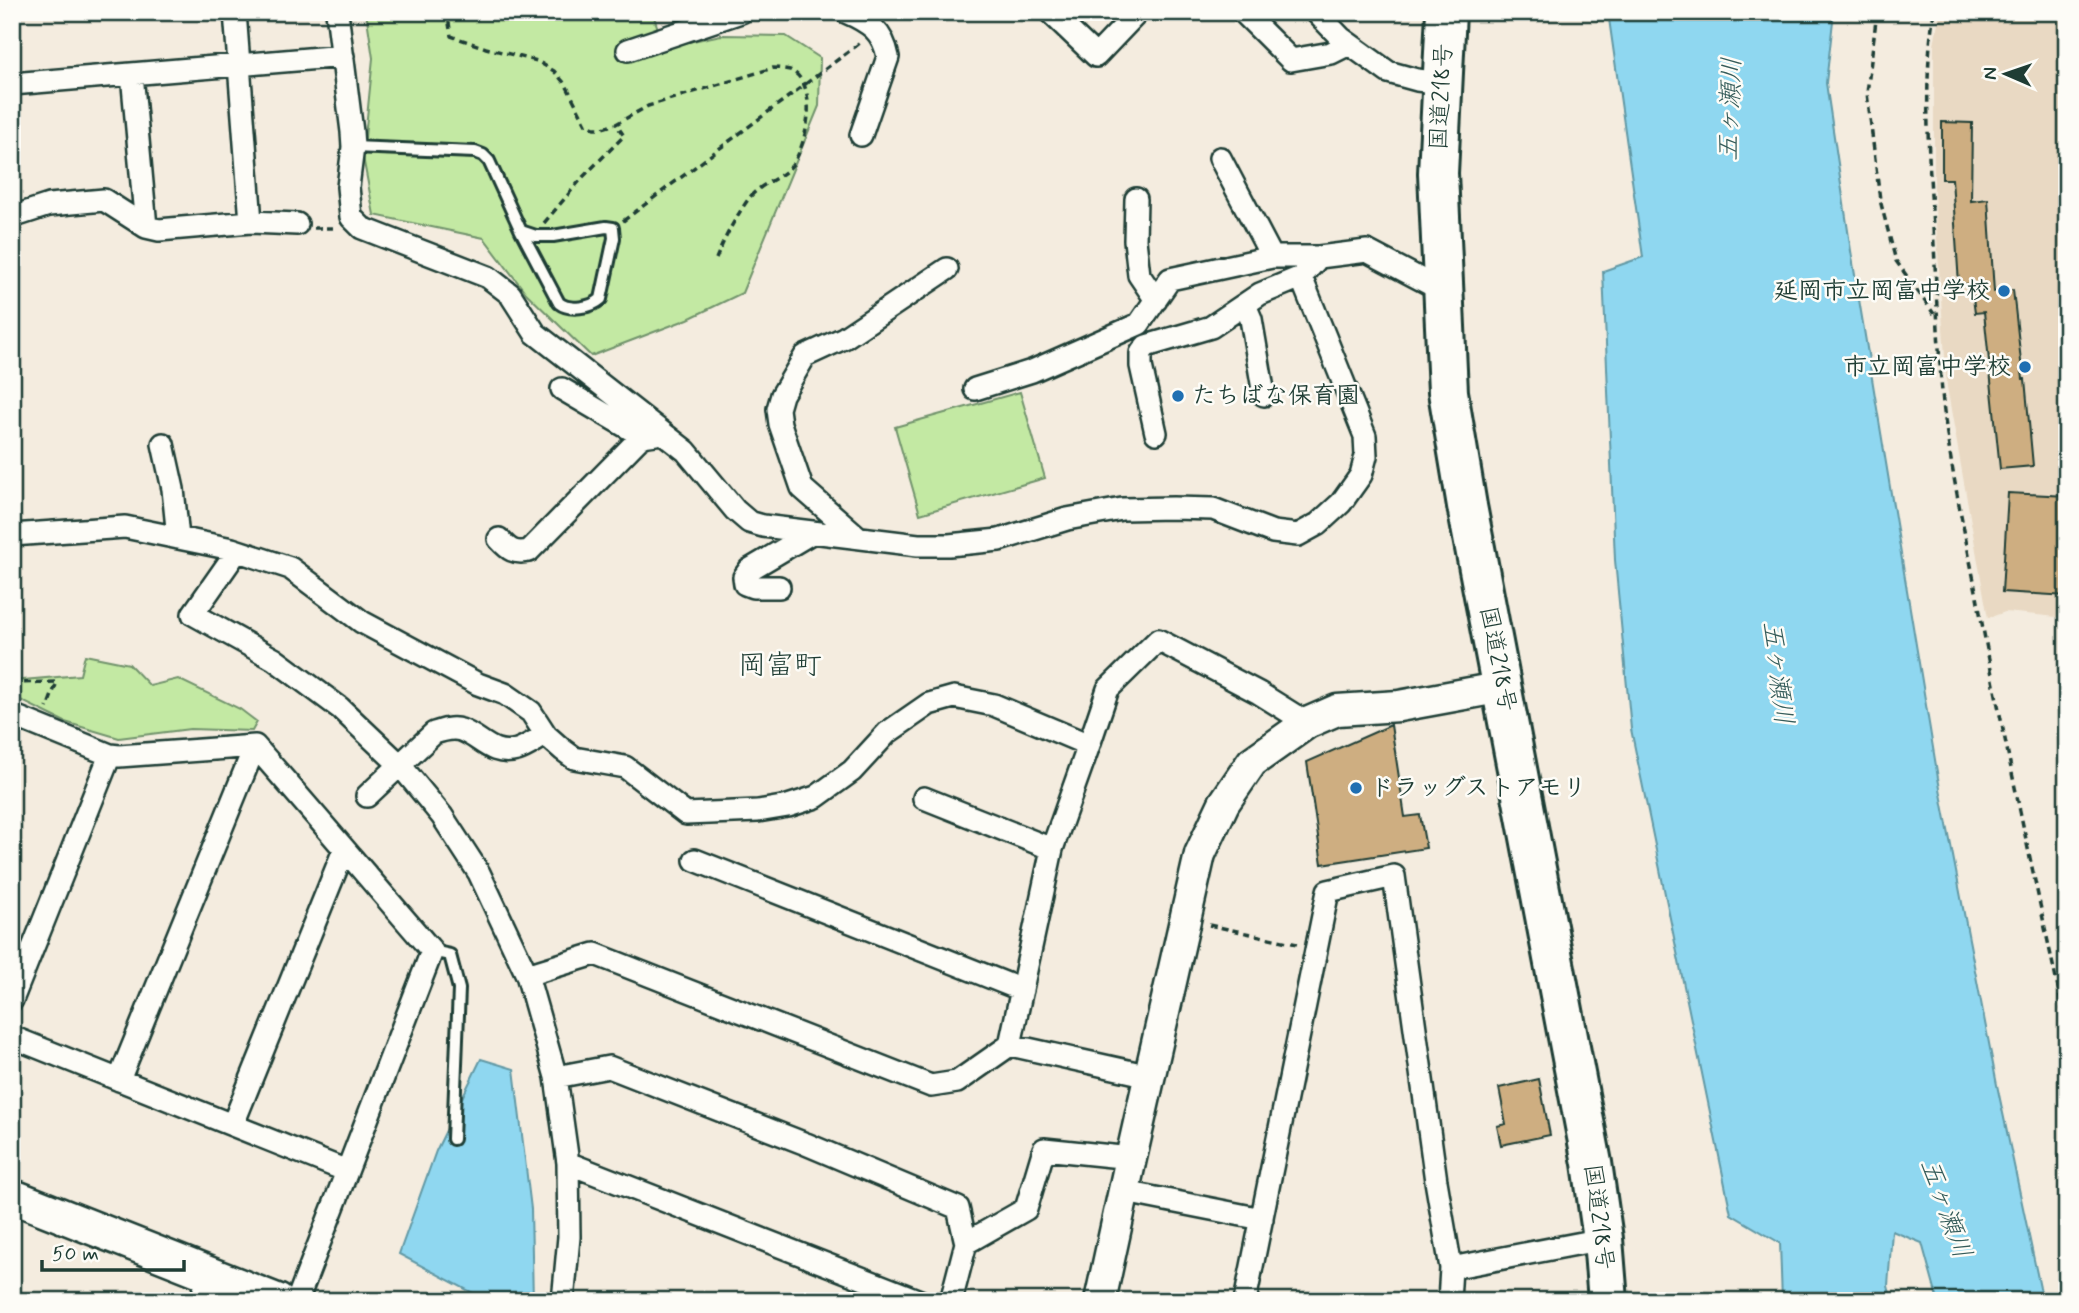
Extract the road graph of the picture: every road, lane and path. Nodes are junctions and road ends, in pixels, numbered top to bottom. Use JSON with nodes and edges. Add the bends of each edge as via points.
{"nodes":[{"id":1,"x":236,"y":12,"type":"edge"},
{"id":2,"x":337,"y":12,"type":"edge"},
{"id":3,"x":456,"y":12,"type":"edge"},
{"id":4,"x":741,"y":12,"type":"edge"},
{"id":5,"x":846,"y":12,"type":"edge"},
{"id":6,"x":1050,"y":12,"type":"edge"},
{"id":7,"x":1138,"y":12,"type":"edge"},
{"id":8,"x":1243,"y":12,"type":"edge"},
{"id":9,"x":1316,"y":12,"type":"edge"},
{"id":10,"x":1446,"y":12,"type":"edge"},
{"id":11,"x":1877,"y":12,"type":"edge"},
{"id":12,"x":1934,"y":12,"type":"edge"},
{"id":13,"x":852,"y":37,"type":"dead end"},
{"id":14,"x":1349,"y":44,"type":"junction"},
{"id":15,"x":628,"y":50,"type":"dead end"},
{"id":16,"x":343,"y":56,"type":"junction"},
{"id":17,"x":240,"y":65,"type":"junction"},
{"id":18,"x":132,"y":75,"type":"junction"},
{"id":19,"x":1442,"y":83,"type":"junction"},
{"id":20,"x":12,"y":84,"type":"edge"},
{"id":21,"x":804,"y":86,"type":"junction"},
{"id":22,"x":616,"y":124,"type":"junction"},
{"id":23,"x":861,"y":135,"type":"dead end"},
{"id":24,"x":353,"y":147,"type":"junction"},
{"id":25,"x":1220,"y":158,"type":"dead end"},
{"id":26,"x":1136,"y":199,"type":"dead end"},
{"id":27,"x":12,"y":217,"type":"edge"},
{"id":28,"x":355,"y":221,"type":"junction"},
{"id":29,"x":251,"y":222,"type":"junction"},
{"id":30,"x":296,"y":224,"type":"joint"},
{"id":31,"x":146,"y":228,"type":"junction"},
{"id":32,"x":613,"y":228,"type":"junction"},
{"id":33,"x":521,"y":231,"type":"junction"},
{"id":34,"x":534,"y":235,"type":"junction"},
{"id":35,"x":1272,"y":257,"type":"junction"},
{"id":36,"x":1319,"y":257,"type":"junction"},
{"id":37,"x":716,"y":259,"type":"dead end"},
{"id":38,"x":947,"y":269,"type":"dead end"},
{"id":39,"x":1301,"y":277,"type":"junction"},
{"id":40,"x":1443,"y":291,"type":"junction"},
{"id":41,"x":1156,"y":300,"type":"junction"},
{"id":42,"x":1245,"y":305,"type":"junction"},
{"id":43,"x":1936,"y":316,"type":"junction"},
{"id":44,"x":562,"y":388,"type":"dead end"},
{"id":45,"x":975,"y":389,"type":"dead end"},
{"id":46,"x":1264,"y":395,"type":"dead end"},
{"id":47,"x":664,"y":433,"type":"junction"},
{"id":48,"x":1156,"y":433,"type":"dead end"},
{"id":49,"x":642,"y":436,"type":"junction"},
{"id":50,"x":163,"y":444,"type":"dead end"},
{"id":51,"x":813,"y":532,"type":"junction"},
{"id":52,"x":12,"y":535,"type":"edge"},
{"id":53,"x":858,"y":537,"type":"junction"},
{"id":54,"x":178,"y":538,"type":"junction"},
{"id":55,"x":499,"y":539,"type":"dead end"},
{"id":56,"x":237,"y":551,"type":"junction"},
{"id":57,"x":779,"y":587,"type":"dead end"},
{"id":58,"x":12,"y":683,"type":"edge"},
{"id":59,"x":1503,"y":687,"type":"junction"},
{"id":60,"x":12,"y":715,"type":"edge"},
{"id":61,"x":1307,"y":723,"type":"junction"},
{"id":62,"x":40,"y":726,"type":"junction"},
{"id":63,"x":547,"y":735,"type":"junction"},
{"id":64,"x":1089,"y":745,"type":"junction"},
{"id":65,"x":255,"y":746,"type":"junction"},
{"id":66,"x":110,"y":755,"type":"junction"},
{"id":67,"x":400,"y":765,"type":"junction"},
{"id":68,"x":367,"y":796,"type":"dead end"},
{"id":69,"x":924,"y":798,"type":"dead end"},
{"id":70,"x":1052,"y":849,"type":"junction"},
{"id":71,"x":344,"y":850,"type":"junction"},
{"id":72,"x":695,"y":860,"type":"dead end"},
{"id":73,"x":1184,"y":920,"type":"junction"},
{"id":74,"x":1317,"y":948,"type":"junction"},
{"id":75,"x":432,"y":951,"type":"junction"},
{"id":76,"x":527,"y":975,"type":"junction"},
{"id":77,"x":1022,"y":990,"type":"junction"},
{"id":78,"x":12,"y":1000,"type":"edge"},
{"id":79,"x":2067,"y":1031,"type":"edge"},
{"id":80,"x":12,"y":1037,"type":"edge"},
{"id":81,"x":1010,"y":1045,"type":"junction"},
{"id":82,"x":1150,"y":1076,"type":"junction"},
{"id":83,"x":556,"y":1077,"type":"junction"},
{"id":84,"x":119,"y":1080,"type":"junction"},
{"id":85,"x":233,"y":1125,"type":"junction"},
{"id":86,"x":453,"y":1139,"type":"dead end"},
{"id":87,"x":1131,"y":1158,"type":"junction"},
{"id":88,"x":568,"y":1163,"type":"junction"},
{"id":89,"x":347,"y":1171,"type":"junction"},
{"id":90,"x":1125,"y":1192,"type":"junction"},
{"id":91,"x":12,"y":1196,"type":"edge"},
{"id":92,"x":1262,"y":1219,"type":"junction"},
{"id":93,"x":1603,"y":1239,"type":"junction"},
{"id":94,"x":965,"y":1243,"type":"junction"},
{"id":95,"x":1451,"y":1268,"type":"junction"},
{"id":96,"x":205,"y":1288,"type":"edge"},
{"id":97,"x":278,"y":1301,"type":"edge"},
{"id":98,"x":297,"y":1301,"type":"edge"},
{"id":99,"x":563,"y":1301,"type":"edge"},
{"id":100,"x":920,"y":1301,"type":"edge"},
{"id":101,"x":951,"y":1301,"type":"edge"},
{"id":102,"x":1101,"y":1301,"type":"edge"},
{"id":103,"x":1245,"y":1301,"type":"edge"},
{"id":104,"x":1449,"y":1301,"type":"edge"},
{"id":105,"x":1608,"y":1301,"type":"edge"}],
"edges":[{"from":1,"to":17,"type":"street"},
{"from":2,"to":16,"type":"street"},
{"from":3,"to":22,"type":"path","via":[[449,23],[451,36],[537,61],[566,85],[586,124],[594,128]]},
{"from":4,"to":15,"type":"street"},
{"from":5,"to":23,"type":"street","via":[[878,31],[888,57]]},
{"from":6,"to":7,"type":"street","via":[[1096,56]]},
{"from":8,"to":14,"type":"street","via":[[1291,60]]},
{"from":9,"to":14,"type":"street"},
{"from":10,"to":19,"type":"highway","name":"国道218号"},
{"from":11,"to":43,"type":"path","via":[[1867,93],[1880,200],[1896,261]]},
{"from":12,"to":43,"type":"path","via":[[1929,40],[1928,168]]},
{"from":13,"to":21,"type":"path","via":[[860,44]]},
{"from":14,"to":19,"type":"street","via":[[1388,72]]},
{"from":16,"to":17,"type":"street"},
{"from":16,"to":24,"type":"street"},
{"from":17,"to":18,"type":"street"},
{"from":17,"to":29,"type":"street"},
{"from":18,"to":20,"type":"street"},
{"from":18,"to":31,"type":"street"},
{"from":19,"to":40,"type":"highway","name":"国道218号","via":[[1438,173]]},
{"from":21,"to":22,"type":"path","via":[[790,71],[773,68],[648,106]]},
{"from":21,"to":32,"type":"path"},
{"from":21,"to":37,"type":"path","via":[[808,112],[803,144],[792,166],[752,195],[726,234]]},
{"from":22,"to":34,"type":"path","via":[[624,136]]},
{"from":24,"to":28,"type":"street","via":[[348,187]]},
{"from":24,"to":33,"type":"lane","via":[[483,155]]},
{"from":25,"to":35,"type":"street"},
{"from":26,"to":41,"type":"street","via":[[1139,275]]},
{"from":27,"to":31,"type":"street","via":[[49,205],[104,200]]},
{"from":28,"to":30,"type":"path","via":[[340,228],[301,228]]},
{"from":28,"to":47,"type":"street","via":[[362,228],[488,277],[510,294],[535,333]]},
{"from":29,"to":30,"type":"street"},
{"from":29,"to":31,"type":"street"},
{"from":32,"to":33,"type":"lane","via":[[601,299],[571,308],[559,303]]},
{"from":32,"to":34,"type":"lane"},
{"from":33,"to":34,"type":"lane"},
{"from":35,"to":36,"type":"street"},
{"from":35,"to":41,"type":"street","via":[[1170,279]]},
{"from":36,"to":39,"type":"street"},
{"from":36,"to":40,"type":"street","via":[[1367,251]]},
{"from":38,"to":53,"type":"street","via":[[844,338],[806,356],[782,395],[780,424],[802,488]]},
{"from":39,"to":42,"type":"street"},
{"from":39,"to":53,"type":"street","via":[[1365,436],[1361,475],[1318,524],[1298,534],[1273,532],[1213,509],[1122,509],[1067,519],[999,540],[918,545]]},
{"from":40,"to":59,"type":"highway","name":"国道218号","via":[[1448,392]]},
{"from":41,"to":45,"type":"street","via":[[1139,324],[1032,372]]},
{"from":42,"to":46,"type":"street"},
{"from":42,"to":48,"type":"street","via":[[1211,327],[1146,346],[1141,353]]},
{"from":43,"to":79,"type":"path","via":[[1962,517],[1999,717]]},
{"from":44,"to":49,"type":"street"},
{"from":47,"to":49,"type":"street"},
{"from":47,"to":51,"type":"street","via":[[749,522]]},
{"from":49,"to":55,"type":"street","via":[[529,551],[510,551]]},
{"from":50,"to":54,"type":"street"},
{"from":51,"to":53,"type":"street"},
{"from":51,"to":57,"type":"street","via":[[744,577],[745,584],[753,587]]},
{"from":52,"to":54,"type":"street","via":[[125,527]]},
{"from":54,"to":56,"type":"street"},
{"from":56,"to":63,"type":"street","via":[[290,568],[362,622],[505,694],[531,712]]},
{"from":56,"to":67,"type":"street","via":[[193,614],[274,659],[340,708]]},
{"from":58,"to":62,"type":"path","via":[[57,682]]},
{"from":59,"to":61,"type":"street","via":[[1399,706],[1337,710]]},
{"from":59,"to":93,"type":"highway","name":"国道218号"},
{"from":60,"to":62,"type":"street"},
{"from":61,"to":64,"type":"street","via":[[1158,640],[1108,689]]},
{"from":61,"to":73,"type":"street","via":[[1252,762],[1224,803],[1200,854]]},
{"from":62,"to":66,"type":"street"},
{"from":63,"to":64,"type":"street","via":[[574,758],[625,767],[686,814],[758,811],[816,797],[852,771],[887,733],[929,704],[954,696],[994,705]]},
{"from":63,"to":67,"type":"street","via":[[516,750],[502,750],[461,730],[447,729],[434,733]]},
{"from":64,"to":70,"type":"street"},
{"from":65,"to":66,"type":"street"},
{"from":65,"to":71,"type":"street"},
{"from":65,"to":84,"type":"street"},
{"from":66,"to":78,"type":"street"},
{"from":67,"to":68,"type":"street"},
{"from":67,"to":76,"type":"street","via":[[479,873]]},
{"from":69,"to":70,"type":"street"},
{"from":70,"to":77,"type":"street"},
{"from":71,"to":75,"type":"street"},
{"from":71,"to":85,"type":"street"},
{"from":72,"to":77,"type":"street"},
{"from":73,"to":74,"type":"path"},
{"from":73,"to":82,"type":"street"},
{"from":74,"to":92,"type":"street"},
{"from":74,"to":95,"type":"street","via":[[1328,891],[1394,876]]},
{"from":75,"to":86,"type":"lane","via":[[450,955],[459,989]]},
{"from":75,"to":89,"type":"street"},
{"from":76,"to":81,"type":"street","via":[[595,954],[931,1086],[957,1082]]},
{"from":76,"to":83,"type":"street"},
{"from":77,"to":81,"type":"street"},
{"from":80,"to":84,"type":"street"},
{"from":81,"to":82,"type":"street"},
{"from":82,"to":87,"type":"street"},
{"from":83,"to":88,"type":"street"},
{"from":83,"to":94,"type":"street","via":[[609,1067],[806,1144],[958,1208]]},
{"from":84,"to":85,"type":"street"},
{"from":85,"to":89,"type":"street"},
{"from":87,"to":90,"type":"street"},
{"from":87,"to":94,"type":"street","via":[[1044,1149],[1026,1209]]},
{"from":88,"to":99,"type":"street","via":[[569,1237]]},
{"from":88,"to":100,"type":"street"},
{"from":89,"to":98,"type":"street"},
{"from":90,"to":92,"type":"street"},
{"from":90,"to":102,"type":"street"},
{"from":91,"to":96,"type":"main road"},
{"from":92,"to":103,"type":"street"},
{"from":93,"to":95,"type":"street"},
{"from":93,"to":105,"type":"highway","name":"国道218号"},
{"from":94,"to":101,"type":"street"},
{"from":95,"to":104,"type":"street"},
{"from":96,"to":97,"type":"main road"}]}
